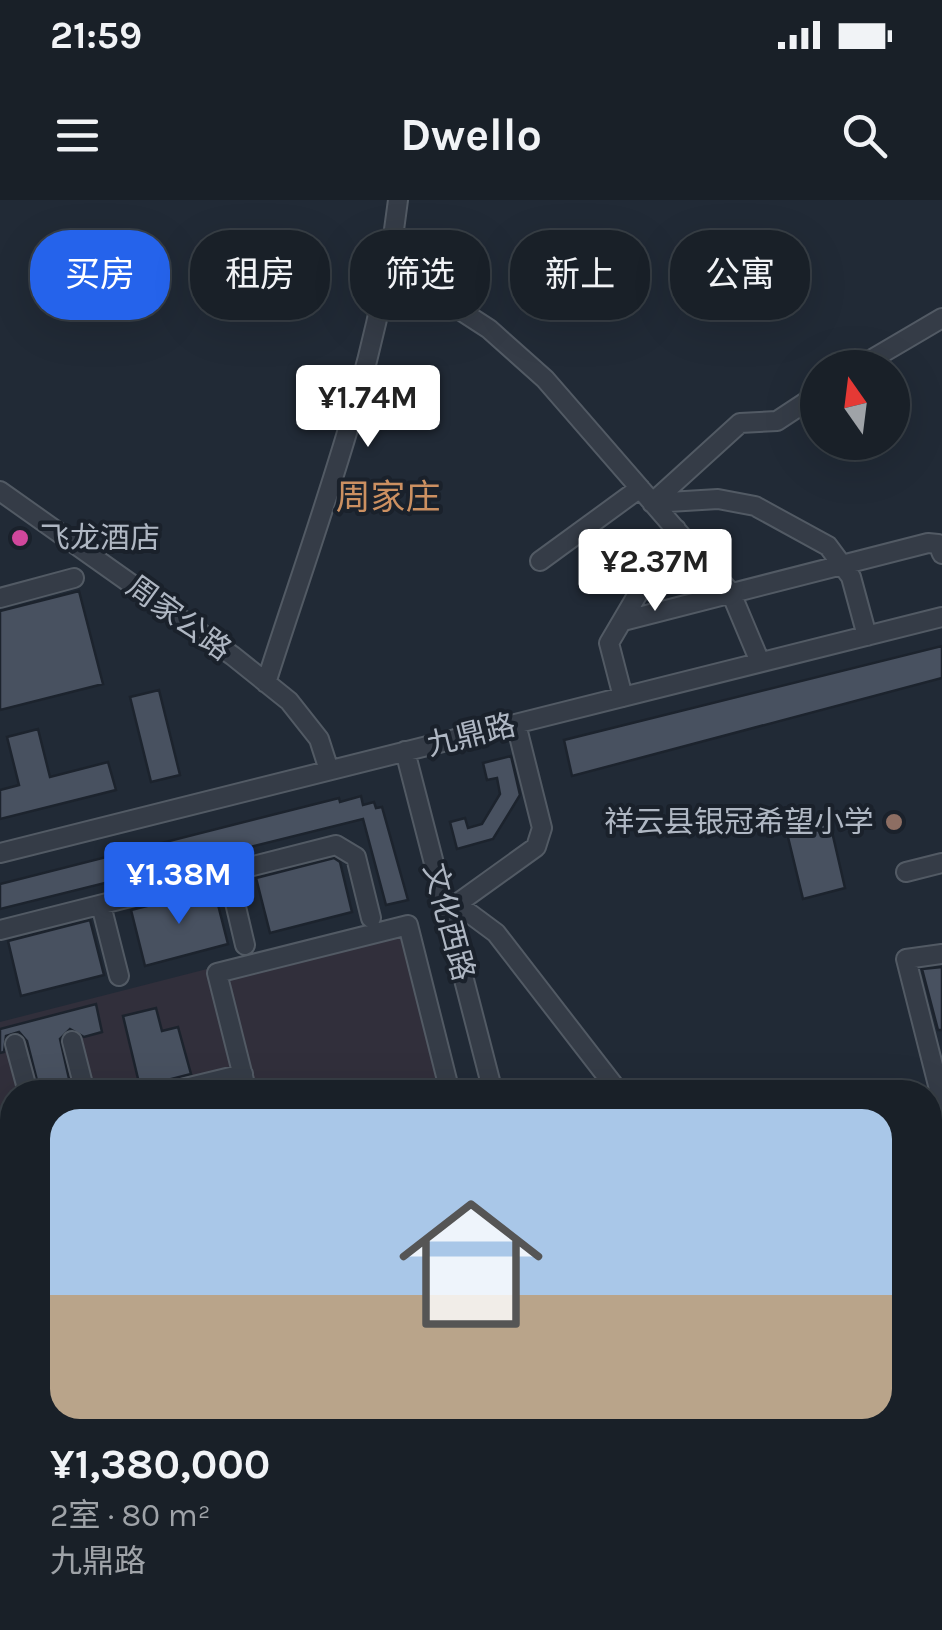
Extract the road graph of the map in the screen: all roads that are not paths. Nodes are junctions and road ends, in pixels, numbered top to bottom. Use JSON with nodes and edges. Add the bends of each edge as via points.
{"nodes":[{"id":1,"x":398,"y":200,"type":"edge"},
{"id":2,"x":394,"y":230,"type":"edge"},
{"id":3,"x":942,"y":318,"type":"edge"},
{"id":4,"x":377,"y":320,"type":"edge"},
{"id":5,"x":474,"y":320,"type":"edge"},
{"id":6,"x":888,"y":350,"type":"edge"},
{"id":7,"x":800,"y":406,"type":"edge"},
{"id":8,"x":0,"y":491,"type":"edge"},
{"id":9,"x":646,"y":495,"type":"junction"},
{"id":10,"x":676,"y":529,"type":"junction"},
{"id":11,"x":942,"y":554,"type":"edge"},
{"id":12,"x":540,"y":561,"type":"dead end"},
{"id":13,"x":844,"y":564,"type":"junction"},
{"id":14,"x":74,"y":578,"type":"dead end"},
{"id":15,"x":731,"y":593,"type":"junction"},
{"id":16,"x":0,"y":598,"type":"edge"},
{"id":17,"x":942,"y":617,"type":"edge"},
{"id":18,"x":623,"y":620,"type":"junction"},
{"id":19,"x":867,"y":636,"type":"junction"},
{"id":20,"x":760,"y":662,"type":"junction"},
{"id":21,"x":266,"y":683,"type":"junction"},
{"id":22,"x":623,"y":696,"type":"junction"},
{"id":23,"x":516,"y":724,"type":"junction"},
{"id":24,"x":405,"y":751,"type":"junction"},
{"id":25,"x":329,"y":770,"type":"junction"},
{"id":26,"x":0,"y":853,"type":"edge"},
{"id":27,"x":942,"y":863,"type":"edge"},
{"id":28,"x":906,"y":872,"type":"dead end"},
{"id":29,"x":228,"y":873,"type":"junction"},
{"id":30,"x":101,"y":905,"type":"junction"},
{"id":31,"x":446,"y":911,"type":"junction"},
{"id":32,"x":371,"y":918,"type":"dead end"},
{"id":33,"x":0,"y":930,"type":"edge"},
{"id":34,"x":246,"y":945,"type":"dead end"},
{"id":35,"x":942,"y":954,"type":"edge"},
{"id":36,"x":119,"y":976,"type":"dead end"},
{"id":37,"x":72,"y":1041,"type":"dead end"},
{"id":38,"x":16,"y":1044,"type":"dead end"},
{"id":39,"x":25,"y":1080,"type":"edge"},
{"id":40,"x":82,"y":1080,"type":"edge"},
{"id":41,"x":244,"y":1080,"type":"edge"},
{"id":42,"x":447,"y":1080,"type":"edge"},
{"id":43,"x":490,"y":1080,"type":"edge"},
{"id":44,"x":610,"y":1080,"type":"edge"},
{"id":45,"x":939,"y":1080,"type":"edge"}],
"edges":[{"from":1,"to":2,"type":"street"},
{"from":3,"to":6,"type":"street"},
{"from":4,"to":21,"type":"street","via":[[346,442]]},
{"from":5,"to":9,"type":"street","via":[[545,379]]},
{"from":7,"to":9,"type":"street","via":[[777,421],[740,423]]},
{"from":8,"to":21,"type":"street","name":"周家公路"},
{"from":9,"to":10,"type":"street"},
{"from":9,"to":12,"type":"street"},
{"from":9,"to":13,"type":"street","via":[[755,506],[828,546]]},
{"from":10,"to":15,"type":"street"},
{"from":10,"to":18,"type":"street"},
{"from":11,"to":13,"type":"street","via":[[938,544],[928,543]]},
{"from":13,"to":15,"type":"street"},
{"from":13,"to":19,"type":"street"},
{"from":14,"to":16,"type":"street"},
{"from":15,"to":18,"type":"street"},
{"from":15,"to":20,"type":"street"},
{"from":17,"to":19,"type":"street","name":"九鼎路"},
{"from":18,"to":22,"type":"street","via":[[609,643]]},
{"from":19,"to":20,"type":"street","name":"九鼎路"},
{"from":20,"to":22,"type":"street","name":"九鼎路"},
{"from":21,"to":25,"type":"street","name":"周家公路","via":[[313,730]]},
{"from":22,"to":23,"type":"street","name":"九鼎路"},
{"from":23,"to":24,"type":"street","name":"九鼎路"},
{"from":23,"to":31,"type":"street","via":[[542,828],[536,847]]},
{"from":24,"to":25,"type":"street","name":"九鼎路"},
{"from":24,"to":31,"type":"street","name":"文化西路"},
{"from":25,"to":26,"type":"street","name":"九鼎路"},
{"from":27,"to":28,"type":"street"},
{"from":29,"to":30,"type":"street"},
{"from":29,"to":32,"type":"street","via":[[342,846],[356,857]]},
{"from":29,"to":34,"type":"street"},
{"from":30,"to":33,"type":"street"},
{"from":30,"to":36,"type":"street"},
{"from":31,"to":43,"type":"street","name":"文化西路"},
{"from":31,"to":44,"type":"street","via":[[465,910],[496,933]]},
{"from":35,"to":45,"type":"street","via":[[906,960]]},
{"from":37,"to":40,"type":"street"},
{"from":38,"to":39,"type":"street"},
{"from":41,"to":42,"type":"street","via":[[218,973],[408,925]]}]}
